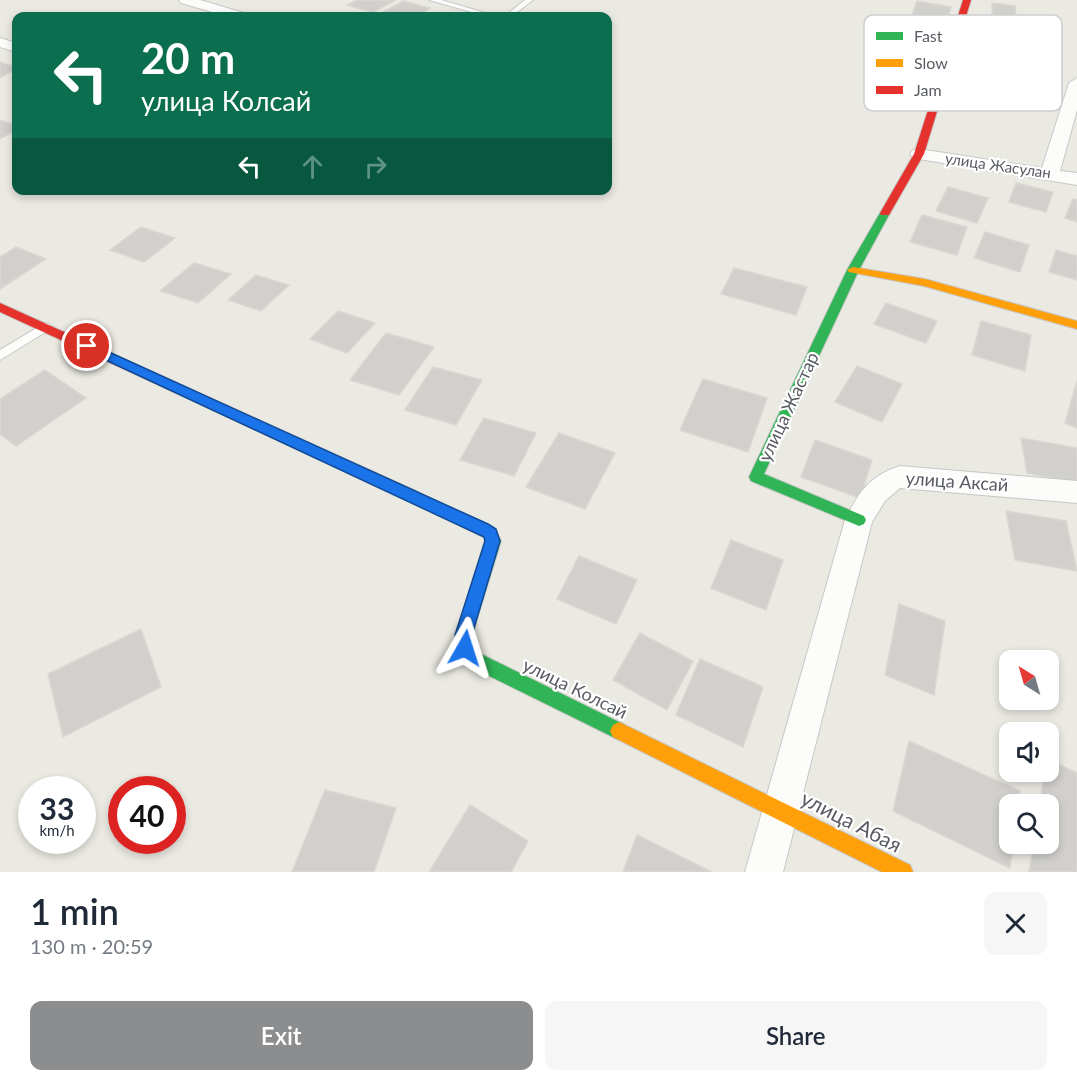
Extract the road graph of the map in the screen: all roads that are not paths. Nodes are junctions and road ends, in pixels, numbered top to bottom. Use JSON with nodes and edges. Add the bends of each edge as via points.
{"nodes":[{"id":1,"x":186,"y":0,"type":"edge"},
{"id":2,"x":433,"y":0,"type":"edge"},
{"id":3,"x":530,"y":0,"type":"edge"},
{"id":4,"x":967,"y":0,"type":"edge"},
{"id":5,"x":226,"y":12,"type":"edge"},
{"id":6,"x":477,"y":12,"type":"edge"},
{"id":7,"x":514,"y":12,"type":"edge"},
{"id":8,"x":962,"y":15,"type":"edge"},
{"id":9,"x":1077,"y":83,"type":"edge"},
{"id":10,"x":932,"y":111,"type":"edge"},
{"id":11,"x":919,"y":154,"type":"junction"},
{"id":12,"x":1050,"y":173,"type":"junction"},
{"id":13,"x":1077,"y":179,"type":"edge"},
{"id":14,"x":853,"y":270,"type":"junction"},
{"id":15,"x":0,"y":307,"type":"edge"},
{"id":16,"x":1077,"y":325,"type":"edge"},
{"id":17,"x":45,"y":327,"type":"junction"},
{"id":18,"x":0,"y":356,"type":"edge"},
{"id":19,"x":1077,"y":492,"type":"edge"},
{"id":20,"x":859,"y":520,"type":"junction"},
{"id":21,"x":781,"y":809,"type":"junction"},
{"id":22,"x":764,"y":872,"type":"edge"},
{"id":23,"x":903,"y":872,"type":"edge"}],
"edges":[{"from":1,"to":5,"type":"street"},
{"from":2,"to":6,"type":"lane"},
{"from":3,"to":7,"type":"lane"},
{"from":4,"to":8,"type":"street","name":"улица Жастар"},
{"from":9,"to":12,"type":"street"},
{"from":10,"to":11,"type":"street","name":"улица Жастар"},
{"from":11,"to":12,"type":"street","name":"улица Жасулан"},
{"from":11,"to":14,"type":"street","name":"улица Жастар"},
{"from":12,"to":13,"type":"street","name":"улица Жасулан"},
{"from":14,"to":16,"type":"street","via":[[926,283]]},
{"from":14,"to":20,"type":"street","name":"улица Жастар","via":[[756,477]]},
{"from":15,"to":17,"type":"street","name":"улица Колсай"},
{"from":17,"to":18,"type":"lane"},
{"from":17,"to":21,"type":"street","name":"улица Колсай","via":[[483,528],[493,541],[464,635],[465,648],[475,660]]},
{"from":19,"to":20,"type":"street","name":"улица Аксай","via":[[900,477],[881,484]]},
{"from":20,"to":21,"type":"street"},
{"from":21,"to":22,"type":"street"},
{"from":21,"to":23,"type":"street","name":"улица Абая"}]}
